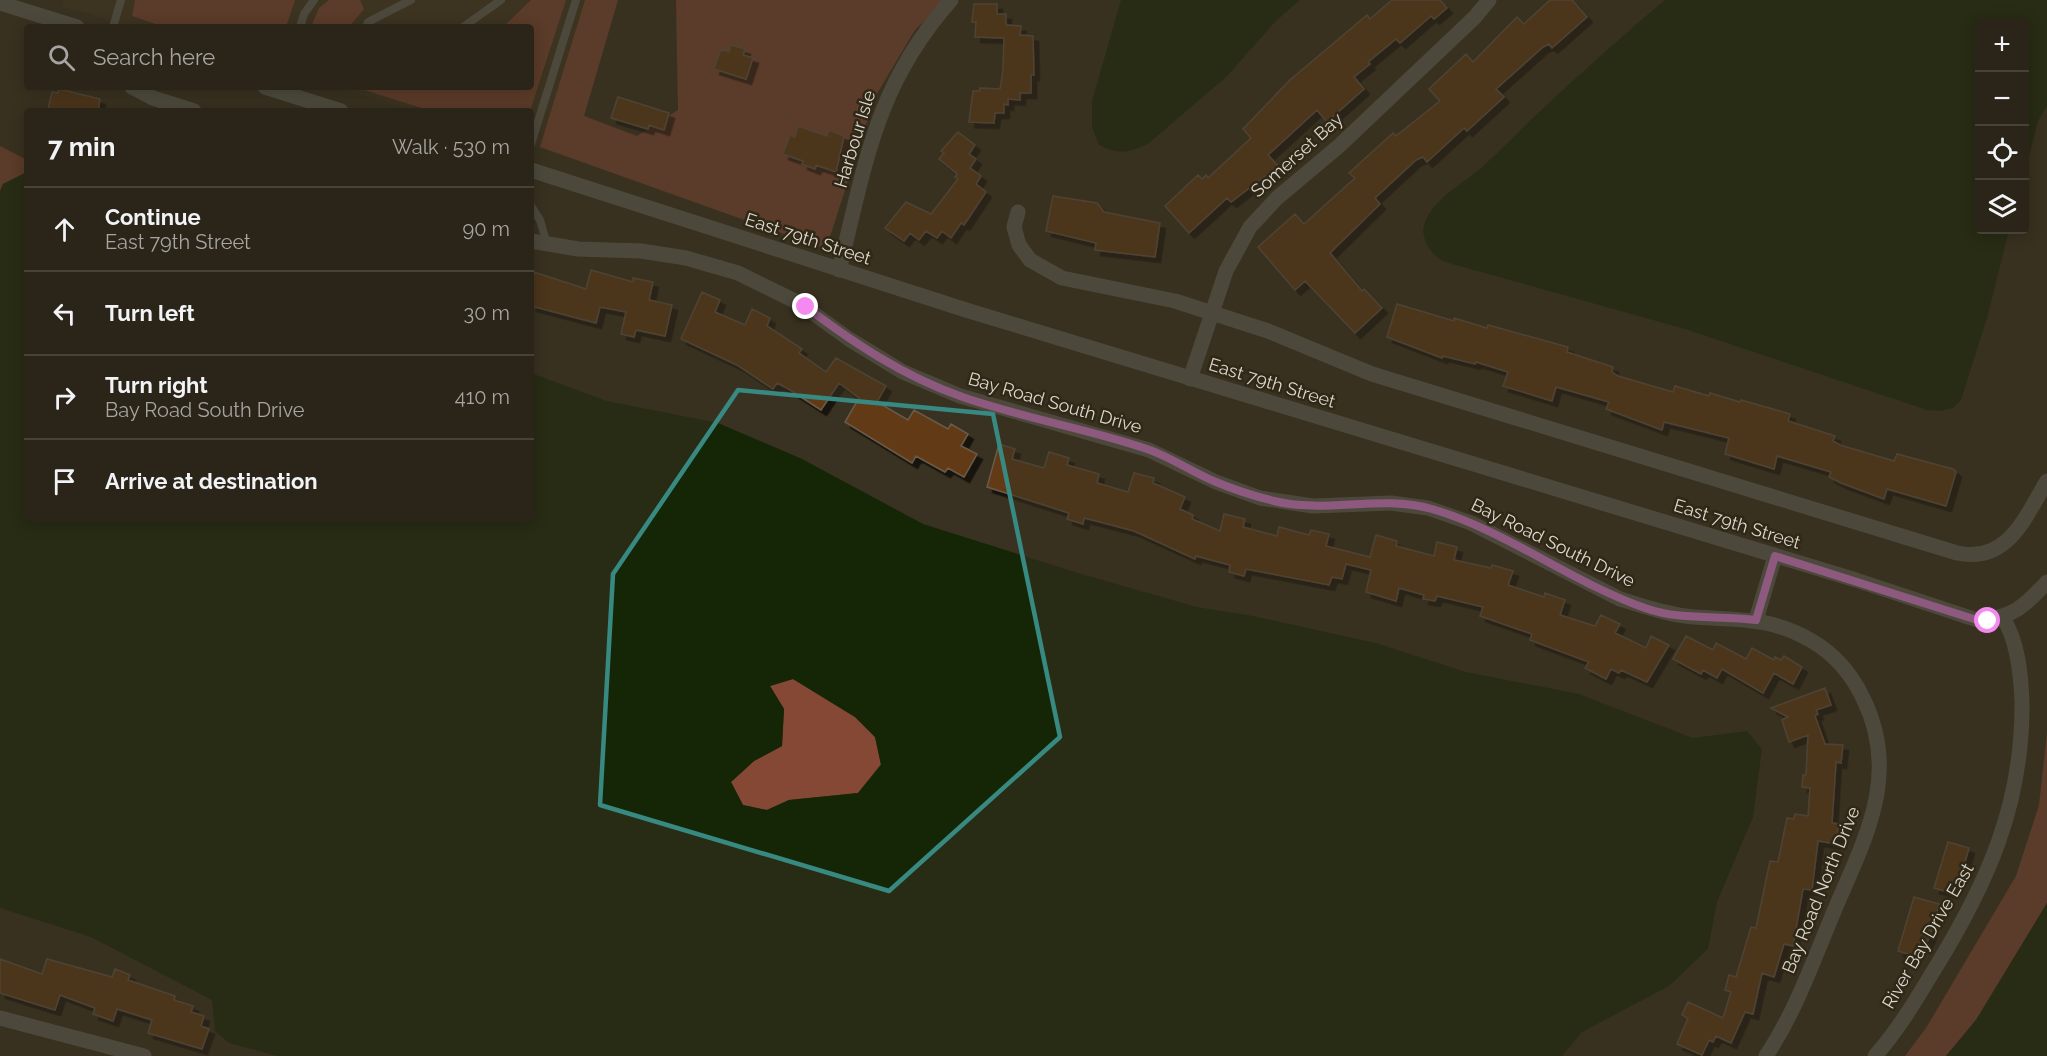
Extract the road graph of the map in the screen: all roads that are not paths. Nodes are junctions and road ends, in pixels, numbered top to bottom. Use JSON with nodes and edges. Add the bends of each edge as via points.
{"nodes":[{"id":1,"x":121,"y":0,"type":"edge"},
{"id":2,"x":314,"y":0,"type":"edge"},
{"id":3,"x":411,"y":0,"type":"edge"},
{"id":4,"x":501,"y":0,"type":"edge"},
{"id":5,"x":576,"y":0,"type":"edge"},
{"id":6,"x":951,"y":0,"type":"edge"},
{"id":7,"x":1489,"y":0,"type":"edge"},
{"id":8,"x":0,"y":3,"type":"edge"},
{"id":9,"x":66,"y":24,"type":"edge"},
{"id":10,"x":114,"y":24,"type":"edge"},
{"id":11,"x":301,"y":24,"type":"edge"},
{"id":12,"x":368,"y":24,"type":"edge"},
{"id":13,"x":467,"y":24,"type":"edge"},
{"id":14,"x":138,"y":90,"type":"edge"},
{"id":15,"x":285,"y":90,"type":"edge"},
{"id":16,"x":185,"y":108,"type":"edge"},
{"id":17,"x":333,"y":108,"type":"edge"},
{"id":18,"x":534,"y":134,"type":"edge"},
{"id":19,"x":534,"y":171,"type":"edge"},
{"id":20,"x":534,"y":211,"type":"edge"},
{"id":21,"x":1018,"y":212,"type":"dead end"},
{"id":22,"x":534,"y":242,"type":"edge"},
{"id":23,"x":547,"y":245,"type":"junction"},
{"id":24,"x":839,"y":270,"type":"junction"},
{"id":25,"x":1212,"y":313,"type":"junction"},
{"id":26,"x":1190,"y":379,"type":"junction"},
{"id":27,"x":2047,"y":481,"type":"edge"},
{"id":28,"x":1775,"y":556,"type":"junction"},
{"id":29,"x":2047,"y":582,"type":"edge"},
{"id":30,"x":2003,"y":618,"type":"junction"},
{"id":31,"x":1756,"y":620,"type":"junction"},
{"id":32,"x":1863,"y":698,"type":"joint"},
{"id":33,"x":0,"y":1018,"type":"edge"},
{"id":34,"x":144,"y":1056,"type":"edge"},
{"id":35,"x":1766,"y":1056,"type":"edge"},
{"id":36,"x":1875,"y":1056,"type":"edge"}],
"edges":[{"from":1,"to":10,"type":"lane"},
{"from":2,"to":11,"type":"lane"},
{"from":3,"to":12,"type":"lane"},
{"from":4,"to":13,"type":"lane"},
{"from":5,"to":18,"type":"lane"},
{"from":6,"to":24,"type":"street","name":"Harbour Isle","via":[[913,47],[884,103]]},
{"from":7,"to":25,"type":"street","name":"Somerset Bay","via":[[1475,18],[1356,130],[1260,215],[1233,256]]},
{"from":8,"to":9,"type":"street"},
{"from":14,"to":16,"type":"street"},
{"from":15,"to":17,"type":"street"},
{"from":19,"to":24,"type":"street","name":"East 79th Street"},
{"from":20,"to":23,"type":"lane"},
{"from":21,"to":25,"type":"street","via":[[1014,227],[1019,245],[1043,270],[1084,284],[1175,301]]},
{"from":22,"to":23,"type":"street","name":"Bay Road South Drive"},
{"from":23,"to":31,"type":"street","name":"Bay Road South Drive","via":[[676,256],[738,273],[800,303],[849,339],[917,379],[990,406],[1149,450],[1260,498],[1313,506],[1390,503],[1428,508],[1471,523],[1613,595],[1649,609],[1694,617]]},
{"from":24,"to":26,"type":"street","name":"East 79th Street"},
{"from":25,"to":26,"type":"street","name":"Somerset Bay"},
{"from":25,"to":27,"type":"street","via":[[1268,331],[1372,374],[1970,556],[2001,547]]},
{"from":26,"to":28,"type":"street","name":"East 79th Street"},
{"from":28,"to":30,"type":"street","name":"East 79th Street","via":[[1977,620]]},
{"from":28,"to":31,"type":"street"},
{"from":29,"to":30,"type":"street","via":[[2019,610]]},
{"from":30,"to":36,"type":"street","name":"River Bay Drive East","via":[[2015,651],[2022,699],[2019,762],[2006,822],[1967,914],[1916,999]]},
{"from":31,"to":32,"type":"street","name":"Bay Road South Drive","via":[[1785,628],[1819,646],[1842,667]]},
{"from":32,"to":35,"type":"street","name":"Bay Road North Drive","via":[[1880,750],[1877,803],[1796,1003]]},
{"from":33,"to":34,"type":"street"}]}
